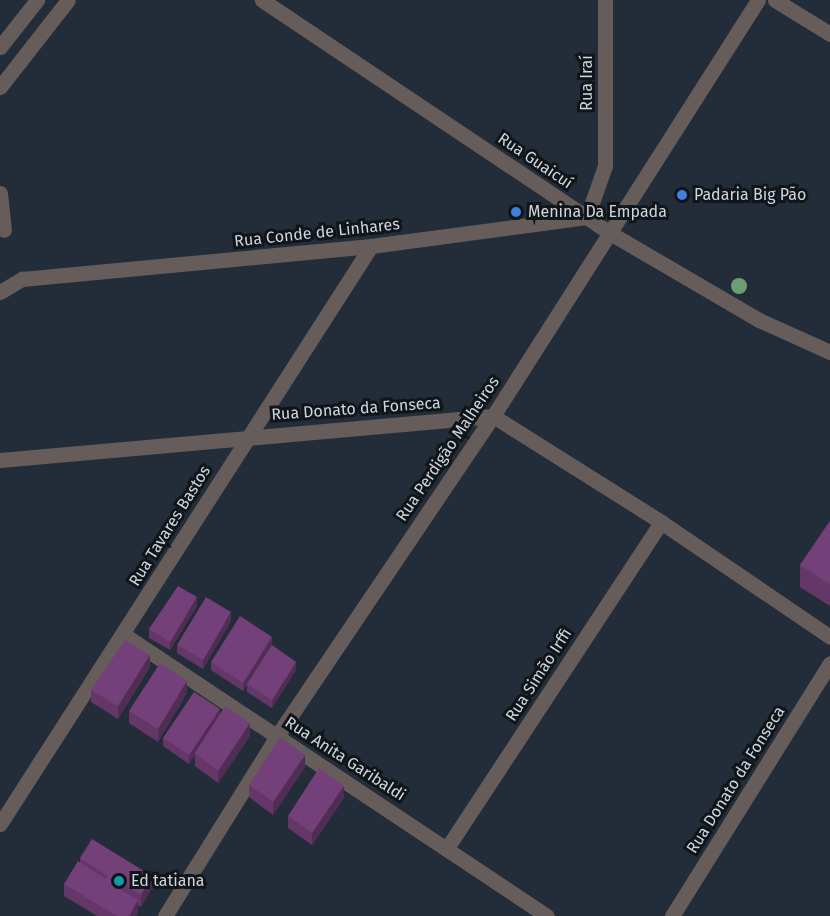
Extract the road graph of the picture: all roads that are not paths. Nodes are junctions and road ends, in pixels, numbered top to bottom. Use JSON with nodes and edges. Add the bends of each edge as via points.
{"nodes":[{"id":1,"x":37,"y":0,"type":"edge"},
{"id":2,"x":68,"y":0,"type":"edge"},
{"id":3,"x":262,"y":0,"type":"edge"},
{"id":4,"x":605,"y":0,"type":"edge"},
{"id":5,"x":758,"y":0,"type":"edge"},
{"id":6,"x":775,"y":0,"type":"edge"},
{"id":7,"x":830,"y":34,"type":"edge"},
{"id":8,"x":2,"y":40,"type":"edge"},
{"id":9,"x":26,"y":53,"type":"junction"},
{"id":10,"x":0,"y":87,"type":"edge"},
{"id":11,"x":0,"y":193,"type":"edge"},
{"id":12,"x":586,"y":217,"type":"junction"},
{"id":13,"x":4,"y":230,"type":"dead end"},
{"id":14,"x":610,"y":233,"type":"junction"},
{"id":15,"x":371,"y":246,"type":"junction"},
{"id":16,"x":0,"y":292,"type":"edge"},
{"id":17,"x":830,"y":352,"type":"edge"},
{"id":18,"x":493,"y":416,"type":"junction"},
{"id":19,"x":250,"y":435,"type":"junction"},
{"id":20,"x":0,"y":460,"type":"edge"},
{"id":21,"x":661,"y":522,"type":"junction"},
{"id":22,"x":123,"y":634,"type":"junction"},
{"id":23,"x":830,"y":637,"type":"edge"},
{"id":24,"x":830,"y":663,"type":"edge"},
{"id":25,"x":277,"y":736,"type":"junction"},
{"id":26,"x":0,"y":824,"type":"edge"},
{"id":27,"x":447,"y":848,"type":"junction"},
{"id":28,"x":165,"y":916,"type":"edge"},
{"id":29,"x":547,"y":916,"type":"edge"},
{"id":30,"x":672,"y":916,"type":"edge"}],
"edges":[{"from":1,"to":8,"type":"street"},
{"from":2,"to":9,"type":"street"},
{"from":3,"to":12,"type":"street","name":"Rua Guaicuí"},
{"from":4,"to":12,"type":"street","name":"Rua Iraí","via":[[605,166]]},
{"from":5,"to":14,"type":"street","name":"Rua Perdigão Malheiros"},
{"from":6,"to":7,"type":"street"},
{"from":8,"to":9,"type":"street"},
{"from":9,"to":10,"type":"street"},
{"from":11,"to":13,"type":"street"},
{"from":12,"to":14,"type":"street","name":"Rua Guaicuí"},
{"from":12,"to":15,"type":"street","name":"Rua Conde de Linhares"},
{"from":14,"to":17,"type":"street","name":"Rua Guaicuí","via":[[759,320]]},
{"from":14,"to":18,"type":"street","name":"Rua Perdigão Malheiros"},
{"from":15,"to":16,"type":"street","name":"Rua Conde de Linhares","via":[[22,279]]},
{"from":15,"to":19,"type":"street","name":"Rua Tavares Bastos"},
{"from":18,"to":19,"type":"street","name":"Rua Donato da Fonseca"},
{"from":18,"to":21,"type":"street"},
{"from":18,"to":25,"type":"street","name":"Rua Perdigão Malheiros"},
{"from":19,"to":20,"type":"street","name":"Rua Donato da Fonseca"},
{"from":19,"to":22,"type":"street","name":"Rua Tavares Bastos"},
{"from":21,"to":23,"type":"street"},
{"from":21,"to":27,"type":"street","name":"Rua Simão Irffi"},
{"from":22,"to":25,"type":"street","name":"Rua Anita Garibaldi"},
{"from":22,"to":26,"type":"street","name":"Rua Tavares Bastos"},
{"from":24,"to":30,"type":"street","name":"Rua Donato da Fonseca"},
{"from":25,"to":27,"type":"street","name":"Rua Anita Garibaldi"},
{"from":25,"to":28,"type":"street","name":"Rua Perdigão Malheiros"},
{"from":27,"to":29,"type":"street","name":"Rua Anita Garibaldi"}]}
